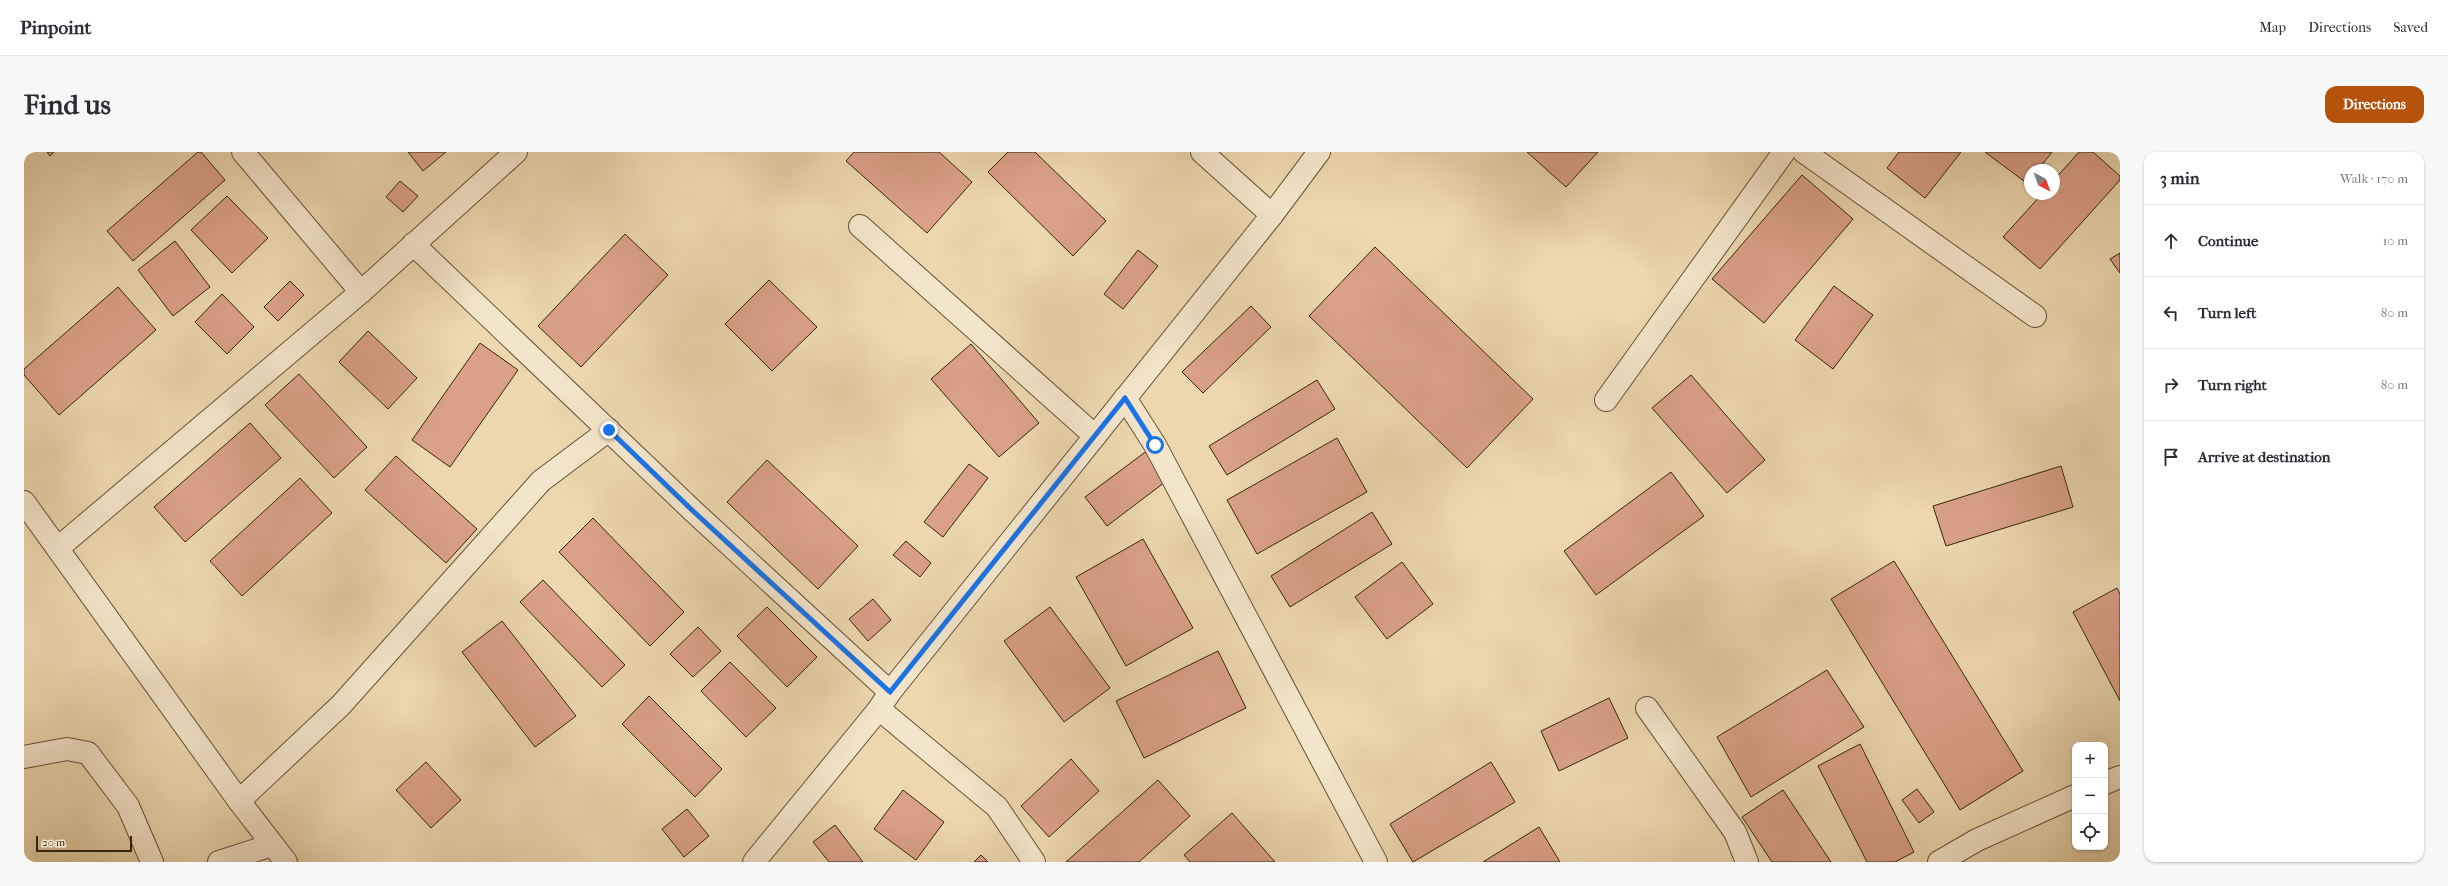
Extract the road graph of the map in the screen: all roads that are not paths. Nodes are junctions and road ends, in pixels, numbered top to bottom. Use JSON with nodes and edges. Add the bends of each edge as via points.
{"nodes":[{"id":1,"x":243,"y":152,"type":"edge"},
{"id":2,"x":516,"y":152,"type":"edge"},
{"id":3,"x":1202,"y":152,"type":"edge"},
{"id":4,"x":1319,"y":152,"type":"edge"},
{"id":5,"x":1784,"y":152,"type":"edge"},
{"id":6,"x":1804,"y":152,"type":"edge"},
{"id":7,"x":1272,"y":215,"type":"junction"},
{"id":8,"x":860,"y":226,"type":"dead end"},
{"id":9,"x":413,"y":244,"type":"junction"},
{"id":10,"x":361,"y":292,"type":"junction"},
{"id":11,"x":2035,"y":316,"type":"dead end"},
{"id":12,"x":1125,"y":398,"type":"junction"},
{"id":13,"x":1606,"y":400,"type":"dead end"},
{"id":14,"x":609,"y":430,"type":"junction"},
{"id":15,"x":1095,"y":436,"type":"junction"},
{"id":16,"x":24,"y":502,"type":"edge"},
{"id":17,"x":58,"y":548,"type":"junction"},
{"id":18,"x":885,"y":701,"type":"junction"},
{"id":19,"x":1647,"y":708,"type":"dead end"},
{"id":20,"x":24,"y":757,"type":"edge"},
{"id":21,"x":2120,"y":776,"type":"edge"},
{"id":22,"x":2108,"y":782,"type":"edge"},
{"id":23,"x":2072,"y":797,"type":"edge"},
{"id":24,"x":240,"y":801,"type":"junction"},
{"id":25,"x":272,"y":845,"type":"junction"},
{"id":26,"x":152,"y":862,"type":"edge"},
{"id":27,"x":220,"y":862,"type":"edge"},
{"id":28,"x":286,"y":862,"type":"edge"},
{"id":29,"x":754,"y":862,"type":"edge"},
{"id":30,"x":1034,"y":862,"type":"edge"},
{"id":31,"x":1376,"y":862,"type":"edge"},
{"id":32,"x":1747,"y":862,"type":"edge"},
{"id":33,"x":1939,"y":862,"type":"edge"}],
"edges":[{"from":1,"to":10,"type":"street"},
{"from":2,"to":9,"type":"street"},
{"from":3,"to":7,"type":"street"},
{"from":4,"to":7,"type":"street"},
{"from":5,"to":13,"type":"street"},
{"from":6,"to":11,"type":"street"},
{"from":7,"to":12,"type":"street"},
{"from":8,"to":15,"type":"street"},
{"from":9,"to":10,"type":"street"},
{"from":9,"to":14,"type":"street"},
{"from":10,"to":17,"type":"street"},
{"from":12,"to":15,"type":"street"},
{"from":12,"to":31,"type":"street","via":[[1155,445]]},
{"from":14,"to":18,"type":"street"},
{"from":14,"to":24,"type":"street","via":[[541,481],[341,705]]},
{"from":15,"to":18,"type":"street"},
{"from":16,"to":17,"type":"street"},
{"from":17,"to":24,"type":"street"},
{"from":18,"to":29,"type":"street"},
{"from":18,"to":30,"type":"street","via":[[997,807]]},
{"from":19,"to":32,"type":"street","via":[[1735,832]]},
{"from":20,"to":26,"type":"street","via":[[68,749],[88,753],[128,806]]},
{"from":21,"to":22,"type":"street"},
{"from":23,"to":33,"type":"street","via":[[1977,840]]},
{"from":24,"to":25,"type":"street"},
{"from":25,"to":27,"type":"street"},
{"from":25,"to":28,"type":"street"}]}
